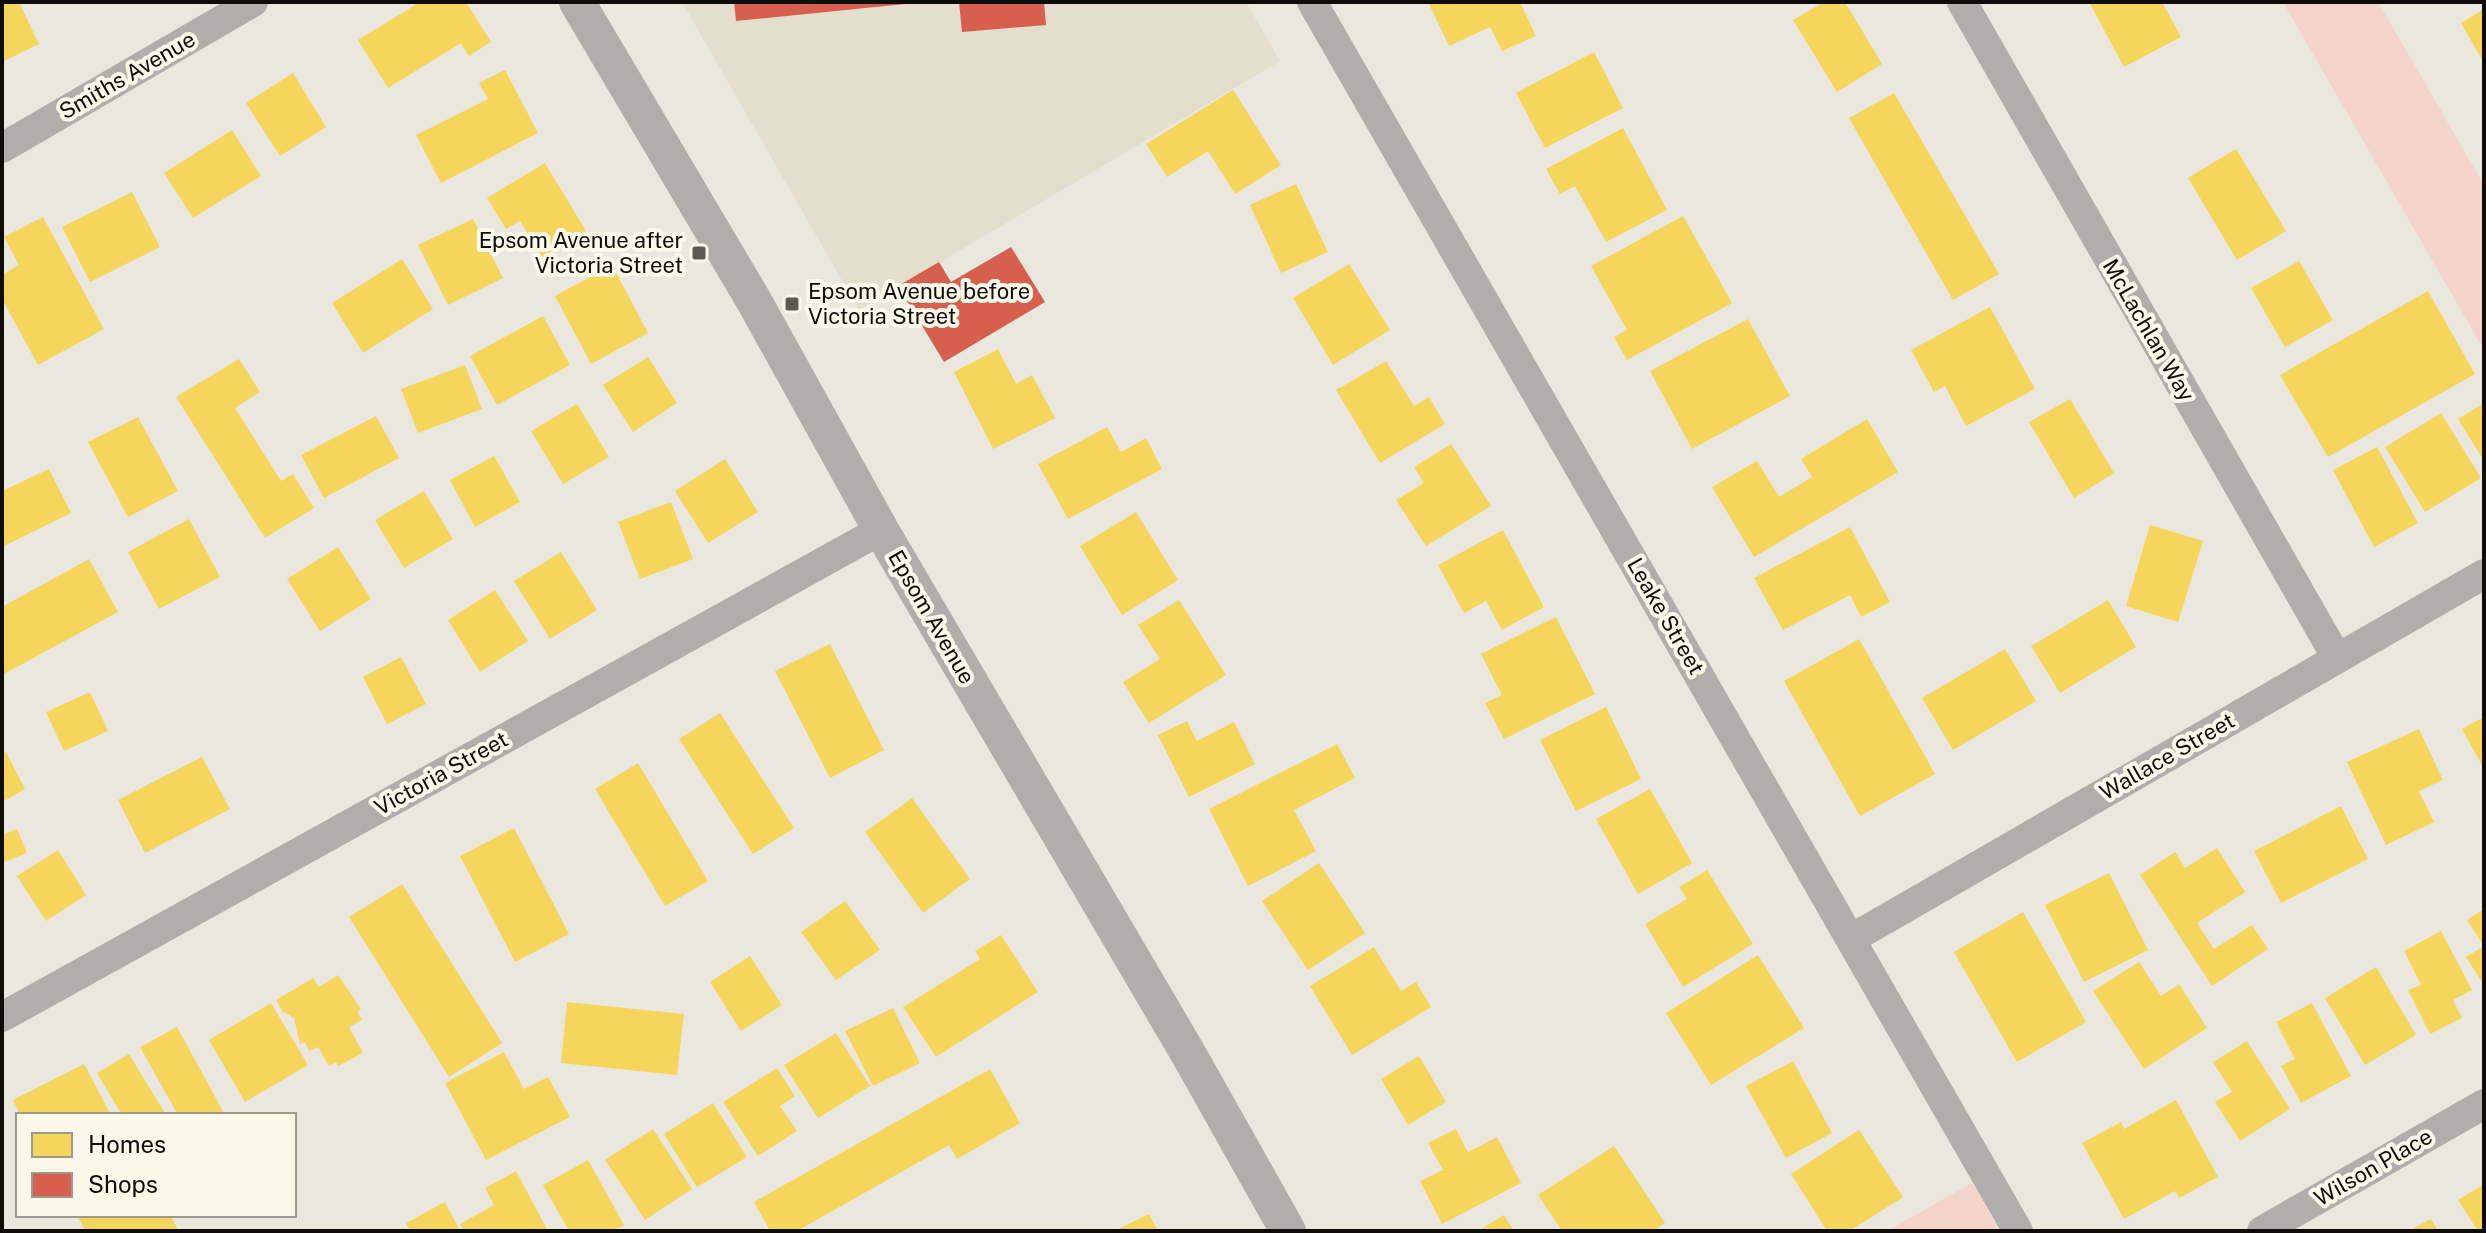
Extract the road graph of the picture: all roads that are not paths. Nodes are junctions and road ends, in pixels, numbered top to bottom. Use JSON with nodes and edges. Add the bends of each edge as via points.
{"nodes":[{"id":1,"x":253,"y":2,"type":"edge"},
{"id":2,"x":577,"y":2,"type":"edge"},
{"id":3,"x":1312,"y":2,"type":"edge"},
{"id":4,"x":1962,"y":2,"type":"edge"},
{"id":5,"x":2,"y":148,"type":"edge"},
{"id":6,"x":881,"y":530,"type":"junction"},
{"id":7,"x":2484,"y":574,"type":"edge"},
{"id":8,"x":2337,"y":658,"type":"junction"},
{"id":9,"x":1851,"y":939,"type":"junction"},
{"id":10,"x":2,"y":1017,"type":"edge"},
{"id":11,"x":2484,"y":1104,"type":"edge"},
{"id":12,"x":1288,"y":1231,"type":"edge"},
{"id":13,"x":2018,"y":1231,"type":"edge"},
{"id":14,"x":2262,"y":1231,"type":"edge"}],
"edges":[{"from":1,"to":5,"type":"street","name":"Smiths Avenue"},
{"from":2,"to":6,"type":"street","name":"Epsom Avenue","via":[[754,301]]},
{"from":3,"to":9,"type":"street","name":"Leake Street"},
{"from":4,"to":8,"type":"street","name":"McLachlan Way"},
{"from":6,"to":10,"type":"street","name":"Victoria Street"},
{"from":6,"to":12,"type":"street","name":"Epsom Avenue"},
{"from":7,"to":8,"type":"street","name":"Wallace Street"},
{"from":8,"to":9,"type":"street","name":"Wallace Street"},
{"from":9,"to":13,"type":"street","name":"Leake Street"},
{"from":11,"to":14,"type":"street","name":"Wilson Place"}]}
